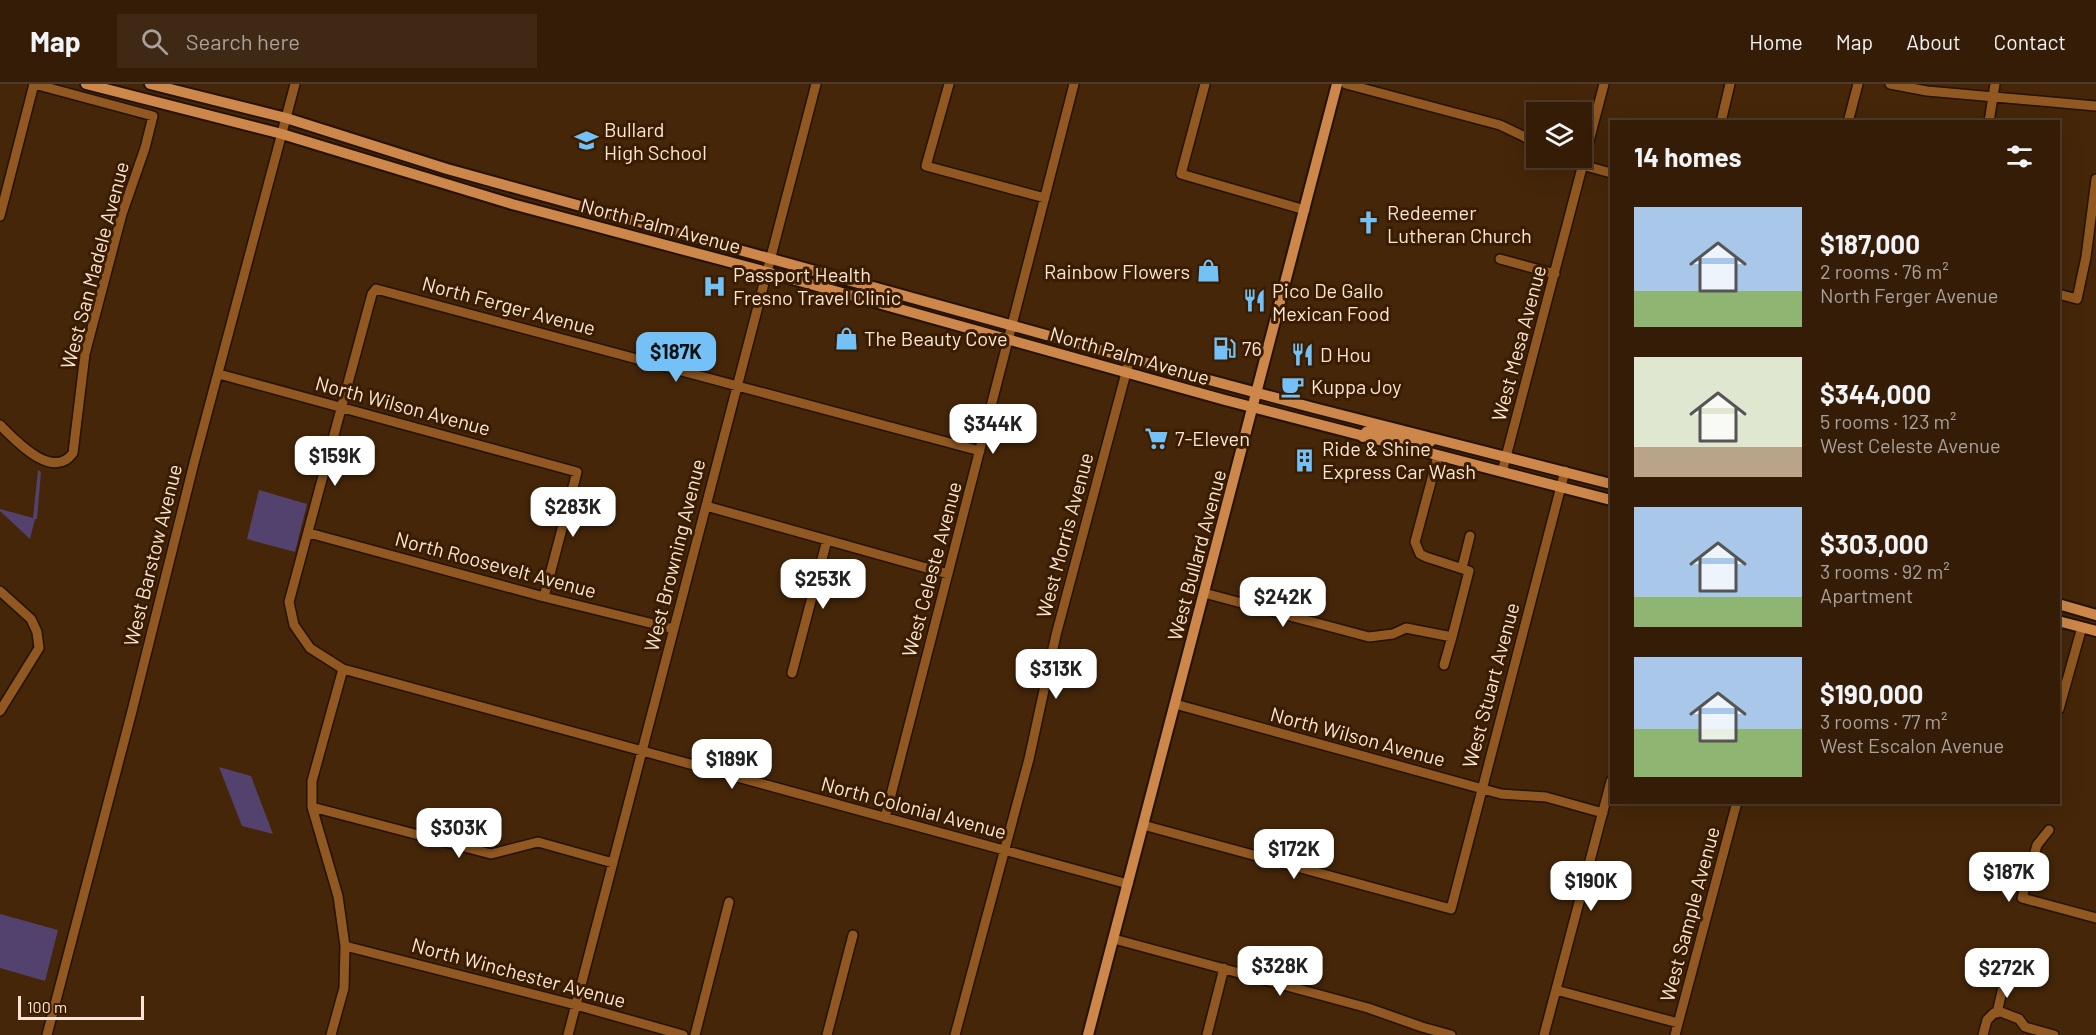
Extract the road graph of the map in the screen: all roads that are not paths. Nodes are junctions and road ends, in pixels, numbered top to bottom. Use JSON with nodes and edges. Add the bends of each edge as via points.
{"nodes":[{"id":1,"x":34,"y":84,"type":"edge"},
{"id":2,"x":86,"y":84,"type":"edge"},
{"id":3,"x":150,"y":84,"type":"edge"},
{"id":4,"x":295,"y":84,"type":"edge"},
{"id":5,"x":816,"y":84,"type":"edge"},
{"id":6,"x":949,"y":84,"type":"edge"},
{"id":7,"x":1074,"y":84,"type":"edge"},
{"id":8,"x":1205,"y":84,"type":"edge"},
{"id":9,"x":1337,"y":84,"type":"edge"},
{"id":10,"x":1347,"y":84,"type":"edge"},
{"id":11,"x":1604,"y":84,"type":"edge"},
{"id":12,"x":1731,"y":84,"type":"edge"},
{"id":13,"x":1858,"y":84,"type":"edge"},
{"id":14,"x":1890,"y":84,"type":"edge"},
{"id":15,"x":1995,"y":84,"type":"edge"},
{"id":16,"x":1993,"y":95,"type":"junction"},
{"id":17,"x":2096,"y":106,"type":"edge"},
{"id":18,"x":286,"y":118,"type":"junction"},
{"id":19,"x":1722,"y":120,"type":"edge"},
{"id":20,"x":1849,"y":120,"type":"edge"},
{"id":21,"x":1989,"y":120,"type":"edge"},
{"id":22,"x":1592,"y":131,"type":"edge"},
{"id":23,"x":282,"y":134,"type":"junction"},
{"id":24,"x":1526,"y":138,"type":"edge"},
{"id":25,"x":1582,"y":168,"type":"edge"},
{"id":26,"x":1591,"y":168,"type":"edge"},
{"id":27,"x":1610,"y":173,"type":"edge"},
{"id":28,"x":2096,"y":179,"type":"edge"},
{"id":29,"x":552,"y":198,"type":"junction"},
{"id":30,"x":1045,"y":198,"type":"junction"},
{"id":31,"x":1305,"y":210,"type":"junction"},
{"id":32,"x":547,"y":214,"type":"junction"},
{"id":33,"x":0,"y":216,"type":"edge"},
{"id":34,"x":771,"y":258,"type":"junction"},
{"id":35,"x":1500,"y":259,"type":"dead end"},
{"id":36,"x":767,"y":272,"type":"junction"},
{"id":37,"x":1555,"y":274,"type":"junction"},
{"id":38,"x":376,"y":289,"type":"joint"},
{"id":39,"x":2060,"y":295,"type":"edge"},
{"id":40,"x":1012,"y":325,"type":"junction"},
{"id":41,"x":1009,"y":340,"type":"junction"},
{"id":42,"x":1130,"y":358,"type":"junction"},
{"id":43,"x":1126,"y":372,"type":"junction"},
{"id":44,"x":219,"y":374,"type":"junction"},
{"id":45,"x":736,"y":385,"type":"junction"},
{"id":46,"x":1257,"y":393,"type":"junction"},
{"id":47,"x":341,"y":407,"type":"junction"},
{"id":48,"x":1253,"y":408,"type":"junction"},
{"id":49,"x":0,"y":425,"type":"edge"},
{"id":50,"x":1363,"y":436,"type":"junction"},
{"id":51,"x":1451,"y":442,"type":"junction"},
{"id":52,"x":980,"y":452,"type":"junction"},
{"id":53,"x":1437,"y":456,"type":"junction"},
{"id":54,"x":1506,"y":456,"type":"junction"},
{"id":55,"x":1565,"y":471,"type":"junction"},
{"id":56,"x":1502,"y":472,"type":"junction"},
{"id":57,"x":1610,"y":484,"type":"edge"},
{"id":58,"x":1561,"y":487,"type":"junction"},
{"id":59,"x":1610,"y":500,"type":"edge"},
{"id":60,"x":706,"y":506,"type":"junction"},
{"id":61,"x":309,"y":533,"type":"junction"},
{"id":62,"x":1470,"y":536,"type":"dead end"},
{"id":63,"x":827,"y":540,"type":"junction"},
{"id":64,"x":1462,"y":568,"type":"junction"},
{"id":65,"x":948,"y":574,"type":"junction"},
{"id":66,"x":0,"y":591,"type":"edge"},
{"id":67,"x":1204,"y":592,"type":"junction"},
{"id":68,"x":544,"y":597,"type":"junction"},
{"id":69,"x":2060,"y":605,"type":"edge"},
{"id":70,"x":2096,"y":615,"type":"edge"},
{"id":71,"x":2060,"y":622,"type":"edge"},
{"id":72,"x":2082,"y":627,"type":"junction"},
{"id":73,"x":674,"y":629,"type":"junction"},
{"id":74,"x":2096,"y":631,"type":"edge"},
{"id":75,"x":1452,"y":637,"type":"junction"},
{"id":76,"x":1444,"y":665,"type":"dead end"},
{"id":77,"x":343,"y":669,"type":"junction"},
{"id":78,"x":792,"y":673,"type":"dead end"},
{"id":79,"x":1175,"y":704,"type":"junction"},
{"id":80,"x":2060,"y":705,"type":"edge"},
{"id":81,"x":0,"y":711,"type":"edge"},
{"id":82,"x":642,"y":751,"type":"junction"},
{"id":83,"x":1610,"y":785,"type":"edge"},
{"id":84,"x":1482,"y":789,"type":"junction"},
{"id":85,"x":1736,"y":804,"type":"edge"},
{"id":86,"x":312,"y":807,"type":"junction"},
{"id":87,"x":1603,"y":813,"type":"junction"},
{"id":88,"x":885,"y":818,"type":"junction"},
{"id":89,"x":1143,"y":825,"type":"junction"},
{"id":90,"x":2049,"y":830,"type":"dead end"},
{"id":91,"x":1005,"y":850,"type":"junction"},
{"id":92,"x":614,"y":863,"type":"junction"},
{"id":93,"x":1128,"y":884,"type":"junction"},
{"id":94,"x":729,"y":902,"type":"dead end"},
{"id":95,"x":2096,"y":918,"type":"edge"},
{"id":96,"x":853,"y":935,"type":"dead end"},
{"id":97,"x":1114,"y":939,"type":"junction"},
{"id":98,"x":345,"y":946,"type":"junction"},
{"id":99,"x":2009,"y":961,"type":"dead end"},
{"id":100,"x":1224,"y":968,"type":"junction"},
{"id":101,"x":1556,"y":990,"type":"junction"},
{"id":102,"x":576,"y":1005,"type":"junction"},
{"id":103,"x":1997,"y":1012,"type":"junction"},
{"id":104,"x":1678,"y":1023,"type":"junction"},
{"id":105,"x":1421,"y":1031,"type":"edge"},
{"id":106,"x":2024,"y":1031,"type":"edge"},
{"id":107,"x":47,"y":1035,"type":"edge"},
{"id":108,"x":331,"y":1035,"type":"edge"},
{"id":109,"x":568,"y":1035,"type":"edge"},
{"id":110,"x":683,"y":1035,"type":"edge"},
{"id":111,"x":695,"y":1035,"type":"edge"},
{"id":112,"x":827,"y":1035,"type":"edge"},
{"id":113,"x":955,"y":1035,"type":"edge"},
{"id":114,"x":1088,"y":1035,"type":"edge"},
{"id":115,"x":1207,"y":1035,"type":"edge"},
{"id":116,"x":1451,"y":1035,"type":"edge"},
{"id":117,"x":1544,"y":1035,"type":"edge"},
{"id":118,"x":1675,"y":1035,"type":"edge"},
{"id":119,"x":1983,"y":1035,"type":"edge"},
{"id":120,"x":2054,"y":1035,"type":"edge"}],
"edges":[{"from":1,"to":33,"type":"street"},
{"from":1,"to":49,"type":"street","name":"West San Madele Avenue","via":[[153,116],[85,354],[75,446],[69,458],[56,464],[43,460]]},
{"from":2,"to":23,"type":"main road","name":"North Palm Avenue"},
{"from":3,"to":18,"type":"main road","name":"North Palm Avenue"},
{"from":4,"to":18,"type":"street","name":"West Barstow Avenue"},
{"from":5,"to":34,"type":"street","name":"West Browning Avenue"},
{"from":6,"to":30,"type":"street","via":[[926,166]]},
{"from":7,"to":30,"type":"street","name":"West Celeste Avenue"},
{"from":8,"to":31,"type":"street","via":[[1181,174]]},
{"from":9,"to":31,"type":"main road","name":"West Bullard Avenue"},
{"from":10,"to":24,"type":"street","via":[[1500,125]]},
{"from":11,"to":22,"type":"street","name":"West Mesa Avenue"},
{"from":12,"to":19,"type":"street"},
{"from":13,"to":20,"type":"street"},
{"from":14,"to":16,"type":"street","via":[[1927,91]]},
{"from":15,"to":16,"type":"street"},
{"from":16,"to":17,"type":"street"},
{"from":16,"to":21,"type":"street"},
{"from":18,"to":23,"type":"street","name":"West Barstow Avenue"},
{"from":18,"to":29,"type":"main road","name":"North Palm Avenue"},
{"from":23,"to":32,"type":"main road","name":"North Palm Avenue"},
{"from":23,"to":44,"type":"street","name":"West Barstow Avenue"},
{"from":25,"to":37,"type":"street","name":"West Mesa Avenue"},
{"from":26,"to":27,"type":"street"},
{"from":28,"to":39,"type":"street","via":[[2077,299]]},
{"from":29,"to":32,"type":"main road"},
{"from":29,"to":34,"type":"main road","name":"North Palm Avenue"},
{"from":30,"to":40,"type":"street","name":"West Celeste Avenue"},
{"from":31,"to":46,"type":"main road","name":"West Bullard Avenue"},
{"from":32,"to":36,"type":"main road","name":"North Palm Avenue"},
{"from":34,"to":36,"type":"street","name":"West Browning Avenue"},
{"from":34,"to":40,"type":"main road","name":"North Palm Avenue"},
{"from":35,"to":37,"type":"street"},
{"from":36,"to":41,"type":"main road","name":"North Palm Avenue"},
{"from":36,"to":45,"type":"street","name":"West Browning Avenue"},
{"from":37,"to":54,"type":"street","name":"West Mesa Avenue"},
{"from":38,"to":45,"type":"street","name":"North Ferger Avenue"},
{"from":38,"to":47,"type":"street","name":"North Colonial Avenue"},
{"from":40,"to":41,"type":"street","name":"West Celeste Avenue"},
{"from":40,"to":42,"type":"main road","name":"North Palm Avenue"},
{"from":41,"to":43,"type":"main road","name":"North Palm Avenue"},
{"from":41,"to":52,"type":"street","name":"West Celeste Avenue"},
{"from":42,"to":43,"type":"street","name":"West Morris Avenue"},
{"from":42,"to":46,"type":"main road","name":"North Palm Avenue"},
{"from":43,"to":48,"type":"main road","name":"North Palm Avenue"},
{"from":43,"to":91,"type":"street","name":"West Morris Avenue","via":[[1056,635]]},
{"from":44,"to":47,"type":"street","name":"North Wilson Avenue"},
{"from":44,"to":107,"type":"street","name":"West Barstow Avenue"},
{"from":45,"to":52,"type":"street","name":"North Ferger Avenue"},
{"from":45,"to":60,"type":"street","name":"West Browning Avenue"},
{"from":46,"to":48,"type":"main road","name":"West Bullard Avenue"},
{"from":46,"to":51,"type":"main road","name":"North Palm Avenue"},
{"from":47,"to":61,"type":"street","name":"North Colonial Avenue"},
{"from":47,"to":68,"type":"street","name":"North Wilson Avenue","via":[[577,472]]},
{"from":48,"to":50,"type":"main road","name":"North Palm Avenue"},
{"from":48,"to":67,"type":"main road","name":"West Bullard Avenue"},
{"from":50,"to":51,"type":"main road","via":[[1372,431],[1417,441]]},
{"from":50,"to":53,"type":"main road","name":"North Palm Avenue"},
{"from":51,"to":54,"type":"main road","name":"North Palm Avenue"},
{"from":52,"to":65,"type":"street","name":"West Celeste Avenue"},
{"from":53,"to":56,"type":"main road","name":"North Palm Avenue"},
{"from":53,"to":64,"type":"street","via":[[1416,548],[1426,557]]},
{"from":54,"to":55,"type":"main road","name":"North Palm Avenue"},
{"from":54,"to":56,"type":"street","name":"West Mesa Avenue"},
{"from":55,"to":57,"type":"main road","name":"North Palm Avenue"},
{"from":55,"to":58,"type":"street","name":"West Stuart Avenue"},
{"from":56,"to":58,"type":"main road","name":"North Palm Avenue"},
{"from":58,"to":59,"type":"main road","name":"North Palm Avenue"},
{"from":58,"to":84,"type":"street","name":"West Stuart Avenue"},
{"from":60,"to":63,"type":"street"},
{"from":60,"to":73,"type":"street","name":"West Browning Avenue"},
{"from":61,"to":68,"type":"street","name":"North Roosevelt Avenue"},
{"from":61,"to":77,"type":"street","name":"North Colonial Avenue","via":[[289,602],[294,625],[310,648]]},
{"from":62,"to":64,"type":"street"},
{"from":63,"to":65,"type":"street"},
{"from":63,"to":78,"type":"street"},
{"from":64,"to":75,"type":"street","via":[[1469,571]]},
{"from":65,"to":88,"type":"street","name":"West Celeste Avenue"},
{"from":66,"to":81,"type":"street","via":[[30,619],[38,632],[39,648]]},
{"from":67,"to":75,"type":"street","via":[[1369,637],[1406,628]]},
{"from":67,"to":79,"type":"main road","name":"West Bullard Avenue"},
{"from":68,"to":73,"type":"street","name":"North Roosevelt Avenue"},
{"from":69,"to":70,"type":"main road"},
{"from":71,"to":72,"type":"main road"},
{"from":72,"to":74,"type":"main road"},
{"from":72,"to":80,"type":"street"},
{"from":73,"to":82,"type":"street","name":"West Browning Avenue"},
{"from":75,"to":76,"type":"street"},
{"from":77,"to":82,"type":"street","name":"North Colonial Avenue"},
{"from":77,"to":86,"type":"street","via":[[312,781]]},
{"from":79,"to":84,"type":"street","name":"North Wilson Avenue"},
{"from":79,"to":89,"type":"main road","name":"West Bullard Avenue"},
{"from":82,"to":88,"type":"street","name":"North Colonial Avenue"},
{"from":82,"to":92,"type":"street","name":"West Browning Avenue"},
{"from":83,"to":87,"type":"street"},
{"from":84,"to":87,"type":"street","name":"North Wilson Avenue","via":[[1546,797]]},
{"from":84,"to":89,"type":"street","name":"West Stuart Avenue","via":[[1451,909]]},
{"from":85,"to":104,"type":"street","name":"West Sample Avenue"},
{"from":86,"to":92,"type":"street","via":[[491,854],[538,842]]},
{"from":86,"to":98,"type":"street","via":[[339,896]]},
{"from":87,"to":101,"type":"street"},
{"from":88,"to":91,"type":"street","name":"North Colonial Avenue"},
{"from":89,"to":93,"type":"main road","name":"West Bullard Avenue"},
{"from":90,"to":95,"type":"street","via":[[2037,845],[2022,898]]},
{"from":91,"to":93,"type":"street","name":"North Colonial Avenue"},
{"from":91,"to":113,"type":"street","name":"West Morris Avenue"},
{"from":92,"to":102,"type":"street","name":"West Browning Avenue"},
{"from":93,"to":97,"type":"main road","name":"West Bullard Avenue"},
{"from":94,"to":111,"type":"street"},
{"from":96,"to":112,"type":"street"},
{"from":97,"to":100,"type":"street"},
{"from":97,"to":114,"type":"main road","name":"West Bullard Avenue"},
{"from":98,"to":102,"type":"street","name":"North Winchester Avenue"},
{"from":98,"to":108,"type":"street","via":[[344,988]]},
{"from":99,"to":103,"type":"street"},
{"from":100,"to":105,"type":"street","via":[[1368,1008]]},
{"from":100,"to":115,"type":"street"},
{"from":101,"to":104,"type":"street"},
{"from":101,"to":117,"type":"street"},
{"from":102,"to":109,"type":"street","name":"West Browning Avenue"},
{"from":102,"to":110,"type":"street","name":"North Winchester Avenue"},
{"from":103,"to":106,"type":"street","via":[[2019,1019]]},
{"from":103,"to":119,"type":"street","via":[[1987,1020]]},
{"from":104,"to":118,"type":"street","name":"West Sample Avenue"},
{"from":105,"to":116,"type":"street"},
{"from":106,"to":120,"type":"street"}]}
